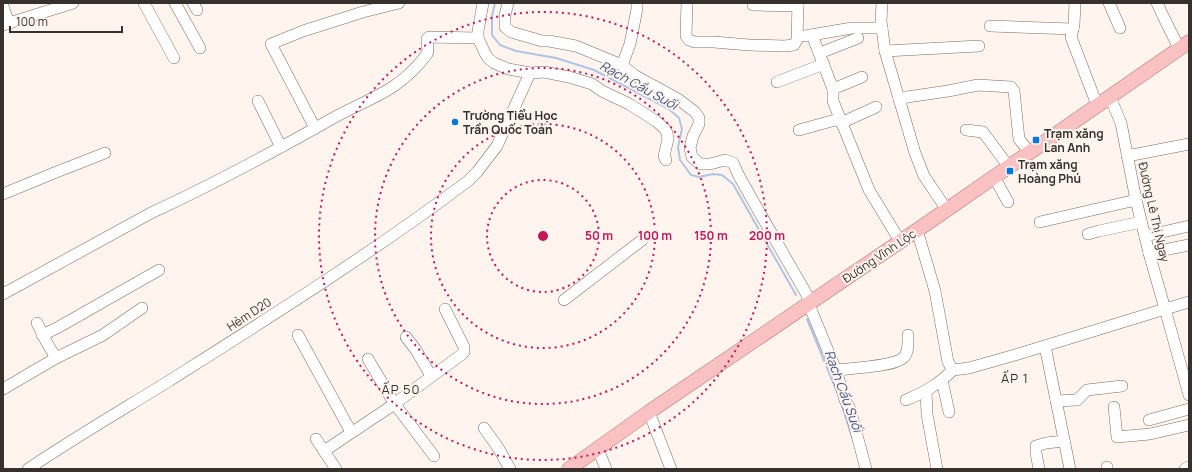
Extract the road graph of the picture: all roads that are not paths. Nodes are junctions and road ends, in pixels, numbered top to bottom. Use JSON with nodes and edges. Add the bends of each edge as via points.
{"nodes":[{"id":1,"x":73,"y":3,"type":"edge"},
{"id":2,"x":144,"y":3,"type":"edge"},
{"id":3,"x":175,"y":3,"type":"edge"},
{"id":4,"x":399,"y":3,"type":"edge"},
{"id":5,"x":483,"y":3,"type":"edge"},
{"id":6,"x":508,"y":3,"type":"edge"},
{"id":7,"x":637,"y":3,"type":"edge"},
{"id":8,"x":687,"y":3,"type":"edge"},
{"id":9,"x":882,"y":3,"type":"edge"},
{"id":10,"x":1075,"y":3,"type":"edge"},
{"id":11,"x":1109,"y":3,"type":"edge"},
{"id":12,"x":1157,"y":3,"type":"edge"},
{"id":13,"x":759,"y":4,"type":"edge"},
{"id":14,"x":798,"y":4,"type":"edge"},
{"id":15,"x":3,"y":6,"type":"edge"},
{"id":16,"x":6,"y":24,"type":"edge"},
{"id":17,"x":990,"y":26,"type":"dead end"},
{"id":18,"x":882,"y":28,"type":"junction"},
{"id":19,"x":1120,"y":28,"type":"dead end"},
{"id":20,"x":1073,"y":29,"type":"junction"},
{"id":21,"x":812,"y":35,"type":"junction"},
{"id":22,"x":797,"y":36,"type":"junction"},
{"id":23,"x":478,"y":38,"type":"junction"},
{"id":24,"x":858,"y":38,"type":"dead end"},
{"id":25,"x":1184,"y":45,"type":"edge"},
{"id":26,"x":979,"y":46,"type":"dead end"},
{"id":27,"x":200,"y":48,"type":"dead end"},
{"id":28,"x":885,"y":51,"type":"junction"},
{"id":29,"x":820,"y":53,"type":"junction"},
{"id":30,"x":174,"y":58,"type":"dead end"},
{"id":31,"x":824,"y":64,"type":"junction"},
{"id":32,"x":622,"y":65,"type":"junction"},
{"id":33,"x":538,"y":71,"type":"junction"},
{"id":34,"x":862,"y":77,"type":"dead end"},
{"id":35,"x":777,"y":82,"type":"dead end"},
{"id":36,"x":833,"y":89,"type":"junction"},
{"id":37,"x":1110,"y":97,"type":"junction"},
{"id":38,"x":899,"y":100,"type":"junction"},
{"id":39,"x":258,"y":101,"type":"dead end"},
{"id":40,"x":1097,"y":105,"type":"junction"},
{"id":41,"x":876,"y":108,"type":"dead end"},
{"id":42,"x":840,"y":121,"type":"junction"},
{"id":43,"x":315,"y":128,"type":"junction"},
{"id":44,"x":799,"y":130,"type":"dead end"},
{"id":45,"x":966,"y":130,"type":"dead end"},
{"id":46,"x":1189,"y":144,"type":"edge"},
{"id":47,"x":281,"y":147,"type":"junction"},
{"id":48,"x":1029,"y":152,"type":"junction"},
{"id":49,"x":105,"y":153,"type":"dead end"},
{"id":50,"x":1127,"y":156,"type":"junction"},
{"id":51,"x":666,"y":160,"type":"dead end"},
{"id":52,"x":1009,"y":167,"type":"junction"},
{"id":53,"x":994,"y":177,"type":"junction"},
{"id":54,"x":3,"y":194,"type":"edge"},
{"id":55,"x":1136,"y":200,"type":"junction"},
{"id":56,"x":1008,"y":202,"type":"dead end"},
{"id":57,"x":947,"y":210,"type":"junction"},
{"id":58,"x":1040,"y":222,"type":"dead end"},
{"id":59,"x":1141,"y":222,"type":"junction"},
{"id":60,"x":1189,"y":226,"type":"edge"},
{"id":61,"x":917,"y":230,"type":"junction"},
{"id":62,"x":1088,"y":234,"type":"dead end"},
{"id":63,"x":1145,"y":236,"type":"junction"},
{"id":64,"x":642,"y":240,"type":"dead end"},
{"id":65,"x":900,"y":242,"type":"junction"},
{"id":66,"x":1189,"y":244,"type":"edge"},
{"id":67,"x":1149,"y":253,"type":"junction"},
{"id":68,"x":159,"y":270,"type":"dead end"},
{"id":69,"x":3,"y":294,"type":"edge"},
{"id":70,"x":564,"y":300,"type":"dead end"},
{"id":71,"x":1189,"y":302,"type":"edge"},
{"id":72,"x":809,"y":303,"type":"junction"},
{"id":73,"x":142,"y":308,"type":"dead end"},
{"id":74,"x":445,"y":309,"type":"dead end"},
{"id":75,"x":1165,"y":309,"type":"junction"},
{"id":76,"x":37,"y":323,"type":"dead end"},
{"id":77,"x":42,"y":335,"type":"junction"},
{"id":78,"x":298,"y":335,"type":"dead end"},
{"id":79,"x":908,"y":335,"type":"dead end"},
{"id":80,"x":406,"y":337,"type":"dead end"},
{"id":81,"x":1045,"y":346,"type":"junction"},
{"id":82,"x":56,"y":358,"type":"junction"},
{"id":83,"x":368,"y":359,"type":"dead end"},
{"id":84,"x":836,"y":370,"type":"junction"},
{"id":85,"x":953,"y":370,"type":"junction"},
{"id":86,"x":431,"y":376,"type":"junction"},
{"id":87,"x":942,"y":380,"type":"junction"},
{"id":88,"x":1122,"y":386,"type":"dead end"},
{"id":89,"x":3,"y":389,"type":"edge"},
{"id":90,"x":926,"y":391,"type":"junction"},
{"id":91,"x":1189,"y":395,"type":"edge"},
{"id":92,"x":906,"y":400,"type":"dead end"},
{"id":93,"x":1056,"y":400,"type":"junction"},
{"id":94,"x":394,"y":403,"type":"junction"},
{"id":95,"x":1114,"y":407,"type":"dead end"},
{"id":96,"x":1189,"y":409,"type":"edge"},
{"id":97,"x":649,"y":412,"type":"junction"},
{"id":98,"x":949,"y":412,"type":"dead end"},
{"id":99,"x":1149,"y":420,"type":"dead end"},
{"id":100,"x":1189,"y":425,"type":"edge"},
{"id":101,"x":484,"y":428,"type":"dead end"},
{"id":102,"x":351,"y":432,"type":"junction"},
{"id":103,"x":316,"y":439,"type":"dead end"},
{"id":104,"x":1064,"y":441,"type":"junction"},
{"id":105,"x":598,"y":449,"type":"junction"},
{"id":106,"x":324,"y":451,"type":"junction"},
{"id":107,"x":434,"y":456,"type":"dead end"},
{"id":108,"x":1189,"y":467,"type":"edge"},
{"id":109,"x":28,"y":469,"type":"edge"},
{"id":110,"x":336,"y":469,"type":"edge"},
{"id":111,"x":510,"y":469,"type":"edge"},
{"id":112,"x":569,"y":469,"type":"edge"},
{"id":113,"x":606,"y":469,"type":"edge"},
{"id":114,"x":671,"y":469,"type":"edge"},
{"id":115,"x":866,"y":469,"type":"edge"},
{"id":116,"x":937,"y":469,"type":"edge"},
{"id":117,"x":1039,"y":469,"type":"edge"},
{"id":118,"x":1070,"y":469,"type":"edge"},
{"id":119,"x":1185,"y":469,"type":"edge"}],
"edges":[{"from":1,"to":16,"type":"street"},
{"from":2,"to":30,"type":"street"},
{"from":3,"to":27,"type":"street"},
{"from":4,"to":43,"type":"street","via":[[303,31],[271,44]]},
{"from":5,"to":23,"type":"street"},
{"from":6,"to":32,"type":"street","via":[[505,27],[511,32],[542,44],[549,41],[576,46]]},
{"from":7,"to":32,"type":"street","via":[[630,44]]},
{"from":8,"to":22,"type":"street","via":[[686,36],[695,42],[790,46],[796,43]]},
{"from":9,"to":18,"type":"street"},
{"from":10,"to":20,"type":"street"},
{"from":11,"to":19,"type":"street"},
{"from":12,"to":25,"type":"street","via":[[1164,20]]},
{"from":13,"to":14,"type":"street"},
{"from":14,"to":22,"type":"street"},
{"from":15,"to":16,"type":"street"},
{"from":17,"to":20,"type":"street"},
{"from":18,"to":21,"type":"street","via":[[852,28]]},
{"from":18,"to":28,"type":"street"},
{"from":20,"to":40,"type":"street","via":[[1071,37]]},
{"from":21,"to":22,"type":"street"},
{"from":21,"to":29,"type":"street"},
{"from":23,"to":33,"type":"street","via":[[484,53],[494,63],[508,70]]},
{"from":23,"to":43,"type":"street","via":[[429,37],[428,52],[406,77],[382,93]]},
{"from":24,"to":29,"type":"street"},
{"from":25,"to":37,"type":"main road","name":"Đường Vĩnh Lộc"},
{"from":26,"to":28,"type":"street"},
{"from":28,"to":38,"type":"street"},
{"from":29,"to":31,"type":"street"},
{"from":31,"to":35,"type":"street"},
{"from":31,"to":36,"type":"street"},
{"from":32,"to":72,"type":"street","via":[[695,112],[699,124],[691,142],[692,157],[700,164],[725,160],[733,163]]},
{"from":33,"to":51,"type":"street","via":[[592,84],[656,121],[667,133],[664,156]]},
{"from":33,"to":109,"type":"street","name":"Hẻm D20","via":[[497,146],[468,181],[358,260]]},
{"from":34,"to":36,"type":"street"},
{"from":36,"to":42,"type":"street","via":[[832,102]]},
{"from":37,"to":40,"type":"main road","name":"Đường Vĩnh Lộc"},
{"from":37,"to":50,"type":"street","name":"Đường Lê Thị Ngay","via":[[1121,123]]},
{"from":38,"to":48,"type":"street","via":[[978,85],[1011,87],[1014,91],[1018,139]]},
{"from":38,"to":57,"type":"street","via":[[924,176]]},
{"from":39,"to":47,"type":"street"},
{"from":40,"to":48,"type":"main road","name":"Đường Vĩnh Lộc"},
{"from":41,"to":42,"type":"street"},
{"from":42,"to":44,"type":"street"},
{"from":42,"to":65,"type":"street","via":[[869,190]]},
{"from":43,"to":47,"type":"street"},
{"from":45,"to":52,"type":"street","via":[[983,132]]},
{"from":46,"to":50,"type":"street"},
{"from":47,"to":69,"type":"street"},
{"from":48,"to":52,"type":"main road","name":"Đường Vĩnh Lộc"},
{"from":49,"to":54,"type":"street"},
{"from":50,"to":55,"type":"street","name":"Đường Lê Thị Ngay"},
{"from":52,"to":53,"type":"main road","name":"Đường Vĩnh Lộc"},
{"from":53,"to":56,"type":"street"},
{"from":53,"to":57,"type":"main road","name":"Đường Vĩnh Lộc"},
{"from":55,"to":58,"type":"street"},
{"from":55,"to":59,"type":"street","name":"Đường Lê Thị Ngay"},
{"from":57,"to":61,"type":"main road","name":"Đường Vĩnh Lộc"},
{"from":59,"to":62,"type":"street"},
{"from":59,"to":63,"type":"street","name":"Đường Lê Thị Ngay"},
{"from":60,"to":63,"type":"street"},
{"from":61,"to":65,"type":"main road","name":"Đường Vĩnh Lộc"},
{"from":61,"to":85,"type":"street","via":[[931,274],[948,362]]},
{"from":63,"to":67,"type":"street","name":"Đường Lê Thị Ngay"},
{"from":64,"to":70,"type":"street"},
{"from":65,"to":72,"type":"main road","name":"Đường Vĩnh Lộc"},
{"from":66,"to":67,"type":"street"},
{"from":67,"to":75,"type":"street","name":"Đường Lê Thị Ngay"},
{"from":68,"to":77,"type":"street"},
{"from":71,"to":75,"type":"street"},
{"from":72,"to":84,"type":"street"},
{"from":72,"to":97,"type":"main road","name":"Đường Vĩnh Lộc"},
{"from":73,"to":82,"type":"street","via":[[103,335]]},
{"from":74,"to":86,"type":"street","via":[[464,347],[464,352]]},
{"from":75,"to":81,"type":"street"},
{"from":75,"to":91,"type":"street","name":"Đường Lê Thị Ngay"},
{"from":76,"to":77,"type":"street"},
{"from":77,"to":82,"type":"street"},
{"from":78,"to":102,"type":"street"},
{"from":79,"to":84,"type":"street","via":[[904,358],[881,365]]},
{"from":80,"to":86,"type":"street"},
{"from":81,"to":85,"type":"street","via":[[969,368]]},
{"from":81,"to":93,"type":"street"},
{"from":82,"to":89,"type":"street"},
{"from":83,"to":94,"type":"street"},
{"from":84,"to":115,"type":"street","via":[[850,409]]},
{"from":85,"to":87,"type":"street"},
{"from":86,"to":94,"type":"street"},
{"from":87,"to":90,"type":"street"},
{"from":87,"to":98,"type":"street"},
{"from":88,"to":93,"type":"street","via":[[1087,390],[1077,400]]},
{"from":90,"to":92,"type":"street"},
{"from":90,"to":116,"type":"street","via":[[927,414]]},
{"from":93,"to":104,"type":"street"},
{"from":94,"to":102,"type":"street"},
{"from":94,"to":107,"type":"street"},
{"from":95,"to":100,"type":"street","via":[[1117,437],[1150,434]]},
{"from":96,"to":99,"type":"street"},
{"from":97,"to":105,"type":"main road","name":"Đường Vĩnh Lộc"},
{"from":97,"to":114,"type":"street"},
{"from":101,"to":111,"type":"street"},
{"from":102,"to":106,"type":"street"},
{"from":103,"to":106,"type":"street"},
{"from":104,"to":117,"type":"street","via":[[1036,446]]},
{"from":104,"to":118,"type":"street"},
{"from":105,"to":112,"type":"main road","name":"Đường Vĩnh Lộc"},
{"from":105,"to":113,"type":"street"},
{"from":106,"to":110,"type":"street"},
{"from":108,"to":119,"type":"street"}]}
